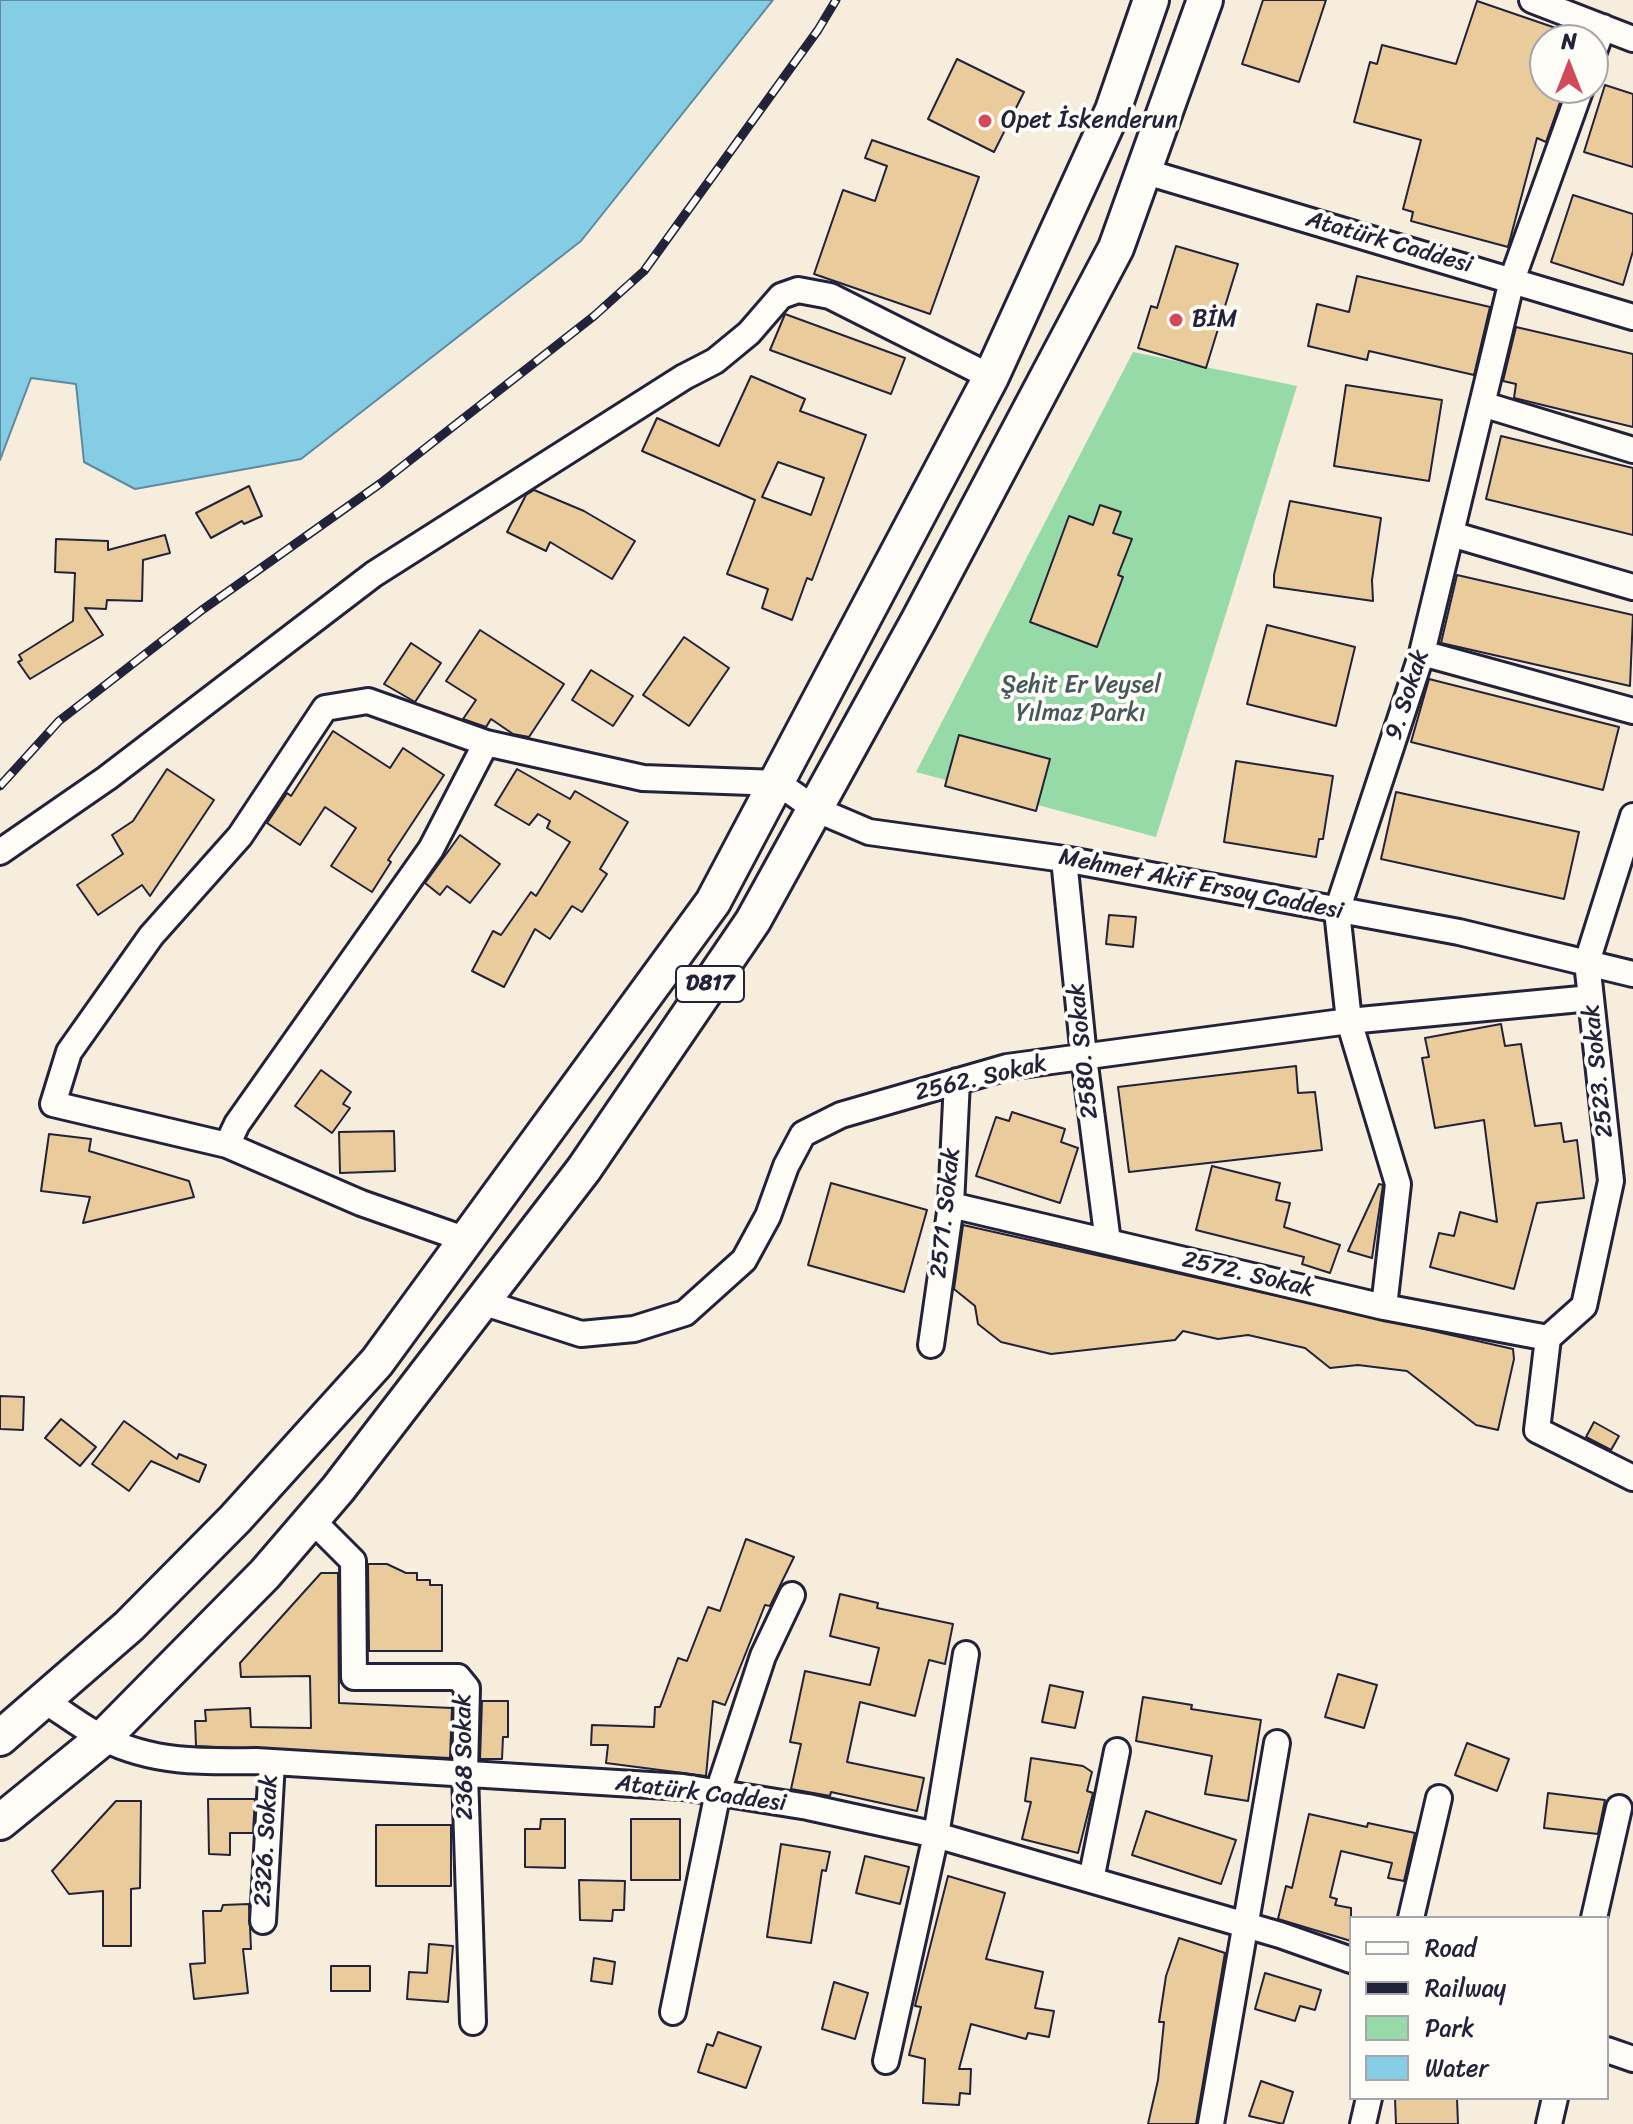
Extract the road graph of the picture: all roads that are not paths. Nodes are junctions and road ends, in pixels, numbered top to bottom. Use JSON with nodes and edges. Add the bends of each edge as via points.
{"nodes":[{"id":1,"x":1151,"y":0,"type":"edge"},
{"id":2,"x":1205,"y":0,"type":"edge"},
{"id":3,"x":1532,"y":0,"type":"edge"},
{"id":4,"x":1595,"y":24,"type":"edge"},
{"id":5,"x":1609,"y":29,"type":"edge"},
{"id":6,"x":1633,"y":39,"type":"edge"},
{"id":7,"x":1575,"y":104,"type":"edge"},
{"id":8,"x":1143,"y":171,"type":"junction"},
{"id":9,"x":1512,"y":280,"type":"junction"},
{"id":10,"x":1633,"y":317,"type":"edge"},
{"id":11,"x":991,"y":377,"type":"junction"},
{"id":12,"x":1482,"y":404,"type":"junction"},
{"id":13,"x":1633,"y":450,"type":"edge"},
{"id":14,"x":1451,"y":534,"type":"junction"},
{"id":15,"x":1633,"y":587,"type":"edge"},
{"id":16,"x":1422,"y":653,"type":"junction"},
{"id":17,"x":1633,"y":711,"type":"edge"},
{"id":18,"x":486,"y":743,"type":"junction"},
{"id":19,"x":778,"y":783,"type":"junction"},
{"id":20,"x":815,"y":809,"type":"junction"},
{"id":21,"x":1633,"y":816,"type":"edge"},
{"id":22,"x":0,"y":852,"type":"edge"},
{"id":23,"x":1064,"y":859,"type":"junction"},
{"id":24,"x":1337,"y":911,"type":"junction"},
{"id":25,"x":1587,"y":962,"type":"junction"},
{"id":26,"x":1633,"y":974,"type":"edge"},
{"id":27,"x":1591,"y":998,"type":"junction"},
{"id":28,"x":1349,"y":1021,"type":"junction"},
{"id":29,"x":1084,"y":1057,"type":"junction"},
{"id":30,"x":957,"y":1081,"type":"junction"},
{"id":31,"x":227,"y":1145,"type":"junction"},
{"id":32,"x":1622,"y":1184,"type":"edge"},
{"id":33,"x":951,"y":1205,"type":"junction"},
{"id":34,"x":467,"y":1240,"type":"junction"},
{"id":35,"x":1108,"y":1242,"type":"junction"},
{"id":36,"x":482,"y":1302,"type":"junction"},
{"id":37,"x":1384,"y":1307,"type":"junction"},
{"id":38,"x":1548,"y":1338,"type":"junction"},
{"id":39,"x":931,"y":1345,"type":"dead end"},
{"id":40,"x":1633,"y":1478,"type":"edge"},
{"id":41,"x":312,"y":1520,"type":"junction"},
{"id":42,"x":792,"y":1595,"type":"dead end"},
{"id":43,"x":966,"y":1654,"type":"dead end"},
{"id":44,"x":45,"y":1701,"type":"junction"},
{"id":45,"x":0,"y":1738,"type":"edge"},
{"id":46,"x":103,"y":1738,"type":"junction"},
{"id":47,"x":1277,"y":1743,"type":"dead end"},
{"id":48,"x":1117,"y":1751,"type":"dead end"},
{"id":49,"x":272,"y":1762,"type":"junction"},
{"id":50,"x":465,"y":1774,"type":"junction"},
{"id":51,"x":718,"y":1792,"type":"junction"},
{"id":52,"x":1439,"y":1798,"type":"dead end"},
{"id":53,"x":1619,"y":1808,"type":"dead end"},
{"id":54,"x":0,"y":1822,"type":"edge"},
{"id":55,"x":936,"y":1835,"type":"junction"},
{"id":56,"x":1091,"y":1880,"type":"junction"},
{"id":57,"x":1411,"y":1916,"type":"edge"},
{"id":58,"x":1594,"y":1916,"type":"edge"},
{"id":59,"x":263,"y":1921,"type":"dead end"},
{"id":60,"x":1246,"y":1925,"type":"junction"},
{"id":61,"x":1349,"y":1959,"type":"edge"},
{"id":62,"x":673,"y":2012,"type":"dead end"},
{"id":63,"x":473,"y":2022,"type":"dead end"},
{"id":64,"x":1609,"y":2051,"type":"edge"},
{"id":65,"x":1633,"y":2059,"type":"edge"},
{"id":66,"x":886,"y":2061,"type":"dead end"},
{"id":67,"x":1369,"y":2100,"type":"edge"},
{"id":68,"x":1555,"y":2100,"type":"edge"},
{"id":69,"x":1211,"y":2124,"type":"edge"},
{"id":70,"x":1363,"y":2124,"type":"edge"},
{"id":71,"x":1549,"y":2124,"type":"edge"}],
"edges":[{"from":1,"to":11,"type":"highway","number":"D817","via":[[1113,110]]},
{"from":2,"to":8,"type":"highway","number":"D817"},
{"from":3,"to":4,"type":"street"},
{"from":5,"to":6,"type":"street"},
{"from":7,"to":9,"type":"street","name":"9. Sokak"},
{"from":8,"to":9,"type":"street","name":"Atatürk Caddesi"},
{"from":8,"to":20,"type":"highway","number":"D817","via":[[1116,248]]},
{"from":9,"to":10,"type":"street","name":"Atatürk Caddesi"},
{"from":9,"to":12,"type":"street","name":"9. Sokak"},
{"from":11,"to":19,"type":"highway","number":"D817"},
{"from":11,"to":22,"type":"street","via":[[830,296],[798,290],[781,296],[715,361],[374,574],[107,778]]},
{"from":12,"to":13,"type":"street"},
{"from":12,"to":14,"type":"street","name":"9. Sokak"},
{"from":14,"to":15,"type":"street"},
{"from":14,"to":16,"type":"street","name":"9. Sokak"},
{"from":16,"to":17,"type":"street"},
{"from":16,"to":24,"type":"street","name":"9. Sokak"},
{"from":18,"to":19,"type":"street","via":[[643,778]]},
{"from":18,"to":31,"type":"street","via":[[431,849]]},
{"from":18,"to":31,"type":"street","via":[[368,701],[325,708],[240,836],[151,936],[69,1052],[53,1104]]},
{"from":19,"to":20,"type":"street","name":"Mehmet Akif Ersoy Caddesi"},
{"from":19,"to":34,"type":"highway","number":"D817","via":[[713,902]]},
{"from":20,"to":23,"type":"street","name":"Mehmet Akif Ersoy Caddesi","via":[[869,832]]},
{"from":20,"to":36,"type":"highway","number":"D817","via":[[753,921],[584,1169]]},
{"from":21,"to":25,"type":"street"},
{"from":23,"to":24,"type":"street","name":"Mehmet Akif Ersoy Caddesi"},
{"from":23,"to":29,"type":"street","name":"2580. Sokak"},
{"from":24,"to":25,"type":"street","name":"Mehmet Akif Ersoy Caddesi"},
{"from":24,"to":28,"type":"street","name":"9. Sokak"},
{"from":25,"to":26,"type":"street","name":"Mehmet Akif Ersoy Caddesi"},
{"from":25,"to":27,"type":"street","name":"2523. Sokak"},
{"from":27,"to":28,"type":"street","name":"2562. Sokak"},
{"from":27,"to":32,"type":"street","name":"2523. Sokak"},
{"from":28,"to":29,"type":"street","name":"2562. Sokak"},
{"from":28,"to":37,"type":"street","name":"9. Sokak","via":[[1398,1184]]},
{"from":29,"to":30,"type":"street","name":"2562. Sokak","via":[[1007,1067]]},
{"from":29,"to":35,"type":"street","name":"2580. Sokak"},
{"from":30,"to":33,"type":"street","name":"2571. Sokak"},
{"from":30,"to":36,"type":"street","name":"2562. Sokak","via":[[841,1115],[803,1134],[744,1260],[685,1313],[634,1329],[581,1334]]},
{"from":31,"to":34,"type":"street","via":[[361,1203]]},
{"from":32,"to":38,"type":"street","name":"2523. Sokak","via":[[1584,1306]]},
{"from":33,"to":35,"type":"street","name":"2572. Sokak"},
{"from":33,"to":39,"type":"street","name":"2571. Sokak"},
{"from":34,"to":44,"type":"highway","number":"D817","via":[[377,1362],[235,1519]]},
{"from":35,"to":37,"type":"street","name":"2572. Sokak"},
{"from":36,"to":41,"type":"highway","number":"D817"},
{"from":37,"to":38,"type":"street","name":"2572. Sokak"},
{"from":38,"to":40,"type":"street","via":[[1537,1430]]},
{"from":41,"to":46,"type":"highway","number":"D817"},
{"from":41,"to":50,"type":"street","name":"2368 Sokak","via":[[353,1561],[354,1677],[458,1677],[467,1688]]},
{"from":42,"to":51,"type":"street","via":[[763,1656]]},
{"from":43,"to":55,"type":"street"},
{"from":44,"to":45,"type":"highway","number":"D817"},
{"from":44,"to":46,"type":"street","name":"Atatürk Caddesi"},
{"from":46,"to":49,"type":"street","name":"Atatürk Caddesi","via":[[194,1762]]},
{"from":46,"to":54,"type":"highway","number":"D817"},
{"from":47,"to":60,"type":"street"},
{"from":48,"to":56,"type":"street"},
{"from":49,"to":50,"type":"street","name":"Atatürk Caddesi"},
{"from":49,"to":59,"type":"street","name":"2326. Sokak"},
{"from":50,"to":51,"type":"street","name":"Atatürk Caddesi"},
{"from":50,"to":63,"type":"street","name":"2368 Sokak"},
{"from":51,"to":55,"type":"street","name":"Atatürk Caddesi"},
{"from":51,"to":62,"type":"street"},
{"from":52,"to":57,"type":"street"},
{"from":53,"to":58,"type":"street"},
{"from":55,"to":56,"type":"street","name":"Atatürk Caddesi"},
{"from":55,"to":66,"type":"street"},
{"from":56,"to":60,"type":"street","name":"Atatürk Caddesi"},
{"from":60,"to":61,"type":"street","name":"Atatürk Caddesi"},
{"from":60,"to":69,"type":"street"},
{"from":64,"to":65,"type":"street"},
{"from":67,"to":70,"type":"street"},
{"from":68,"to":71,"type":"street"}]}
